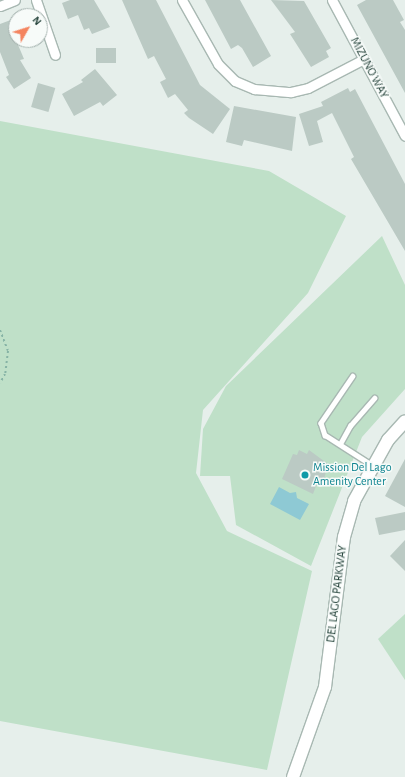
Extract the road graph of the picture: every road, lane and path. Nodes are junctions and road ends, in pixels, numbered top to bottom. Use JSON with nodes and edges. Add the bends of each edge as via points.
{"nodes":[{"id":1,"x":15,"y":0,"type":"edge"},
{"id":2,"x":36,"y":0,"type":"edge"},
{"id":3,"x":182,"y":0,"type":"edge"},
{"id":4,"x":332,"y":0,"type":"edge"},
{"id":5,"x":0,"y":6,"type":"edge"},
{"id":6,"x":55,"y":54,"type":"dead end"},
{"id":7,"x":364,"y":59,"type":"junction"},
{"id":8,"x":405,"y":136,"type":"edge"},
{"id":9,"x":0,"y":330,"type":"edge"},
{"id":10,"x":353,"y":376,"type":"dead end"},
{"id":11,"x":0,"y":383,"type":"edge"},
{"id":12,"x":374,"y":398,"type":"dead end"},
{"id":13,"x":405,"y":421,"type":"edge"},
{"id":14,"x":340,"y":444,"type":"junction"},
{"id":15,"x":372,"y":465,"type":"junction"},
{"id":16,"x":293,"y":777,"type":"edge"}],
"edges":[{"from":1,"to":5,"type":"street"},
{"from":2,"to":6,"type":"street"},
{"from":3,"to":7,"type":"street","via":[[218,64],[235,81],[254,89],[291,92],[308,88]]},
{"from":4,"to":7,"type":"street","name":"MIZUNO WAY"},
{"from":7,"to":8,"type":"street","name":"MIZUNO WAY"},
{"from":9,"to":11,"type":"path","via":[[8,350],[5,374]]},
{"from":10,"to":14,"type":"lane","via":[[321,423],[325,435]]},
{"from":12,"to":14,"type":"lane","via":[[350,426]]},
{"from":13,"to":15,"type":"street","name":"DEL LAGO PARKWAY"},
{"from":14,"to":15,"type":"lane"},
{"from":15,"to":16,"type":"street","name":"DEL LAGO PARKWAY","via":[[354,501],[344,537],[325,687]]}]}
